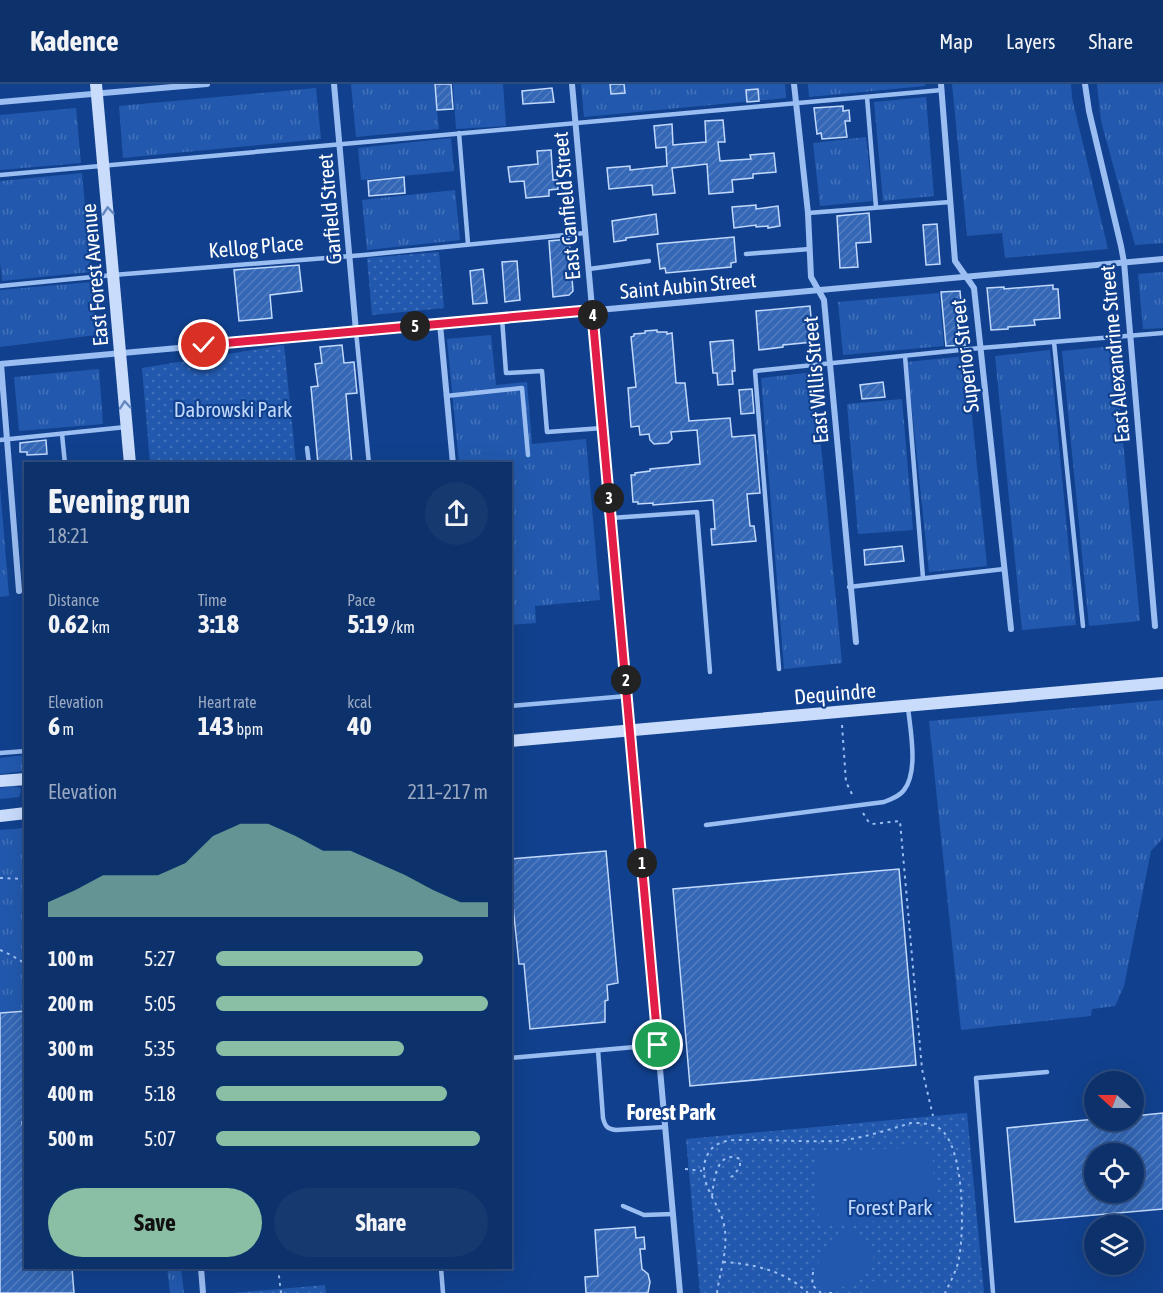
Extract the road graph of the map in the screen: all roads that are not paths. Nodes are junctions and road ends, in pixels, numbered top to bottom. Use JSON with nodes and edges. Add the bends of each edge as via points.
{"nodes":[{"id":1,"x":207,"y":84,"type":"edge"},
{"id":2,"x":334,"y":84,"type":"edge"},
{"id":3,"x":572,"y":84,"type":"edge"},
{"id":4,"x":794,"y":84,"type":"edge"},
{"id":5,"x":1085,"y":84,"type":"edge"},
{"id":6,"x":941,"y":87,"type":"edge"},
{"id":7,"x":96,"y":89,"type":"edge"},
{"id":8,"x":867,"y":97,"type":"junction"},
{"id":9,"x":0,"y":102,"type":"edge"},
{"id":10,"x":796,"y":103,"type":"junction"},
{"id":11,"x":576,"y":123,"type":"junction"},
{"id":12,"x":459,"y":133,"type":"junction"},
{"id":13,"x":340,"y":145,"type":"junction"},
{"id":14,"x":103,"y":165,"type":"junction"},
{"id":15,"x":0,"y":175,"type":"edge"},
{"id":16,"x":950,"y":202,"type":"junction"},
{"id":17,"x":876,"y":207,"type":"junction"},
{"id":18,"x":808,"y":213,"type":"junction"},
{"id":19,"x":585,"y":233,"type":"junction"},
{"id":20,"x":468,"y":244,"type":"junction"},
{"id":21,"x":810,"y":249,"type":"junction"},
{"id":22,"x":746,"y":254,"type":"dead end"},
{"id":23,"x":350,"y":256,"type":"junction"},
{"id":24,"x":1163,"y":259,"type":"edge"},
{"id":25,"x":649,"y":261,"type":"dead end"},
{"id":26,"x":1124,"y":262,"type":"junction"},
{"id":27,"x":589,"y":269,"type":"junction"},
{"id":28,"x":113,"y":275,"type":"junction"},
{"id":29,"x":965,"y":277,"type":"junction"},
{"id":30,"x":0,"y":286,"type":"edge"},
{"id":31,"x":817,"y":289,"type":"junction"},
{"id":32,"x":592,"y":310,"type":"junction"},
{"id":33,"x":502,"y":318,"type":"junction"},
{"id":34,"x":440,"y":324,"type":"junction"},
{"id":35,"x":356,"y":332,"type":"junction"},
{"id":36,"x":1163,"y":333,"type":"edge"},
{"id":37,"x":1129,"y":336,"type":"junction"},
{"id":38,"x":1054,"y":342,"type":"junction"},
{"id":39,"x":980,"y":348,"type":"junction"},
{"id":40,"x":120,"y":353,"type":"junction"},
{"id":41,"x":905,"y":356,"type":"junction"},
{"id":42,"x":830,"y":363,"type":"junction"},
{"id":43,"x":0,"y":364,"type":"edge"},
{"id":44,"x":446,"y":396,"type":"junction"},
{"id":45,"x":127,"y":427,"type":"junction"},
{"id":46,"x":603,"y":428,"type":"junction"},
{"id":47,"x":63,"y":434,"type":"junction"},
{"id":48,"x":4,"y":440,"type":"edge"},
{"id":49,"x":307,"y":448,"type":"dead end"},
{"id":50,"x":528,"y":455,"type":"dead end"},
{"id":51,"x":65,"y":462,"type":"edge"},
{"id":52,"x":130,"y":462,"type":"edge"},
{"id":53,"x":309,"y":462,"type":"edge"},
{"id":54,"x":369,"y":462,"type":"edge"},
{"id":55,"x":453,"y":462,"type":"edge"},
{"id":56,"x":611,"y":518,"type":"junction"},
{"id":57,"x":1004,"y":569,"type":"junction"},
{"id":58,"x":923,"y":578,"type":"junction"},
{"id":59,"x":849,"y":587,"type":"junction"},
{"id":60,"x":19,"y":591,"type":"dead end"},
{"id":61,"x":1083,"y":626,"type":"dead end"},
{"id":62,"x":1155,"y":626,"type":"dead end"},
{"id":63,"x":1011,"y":629,"type":"dead end"},
{"id":64,"x":855,"y":642,"type":"dead end"},
{"id":65,"x":779,"y":669,"type":"dead end"},
{"id":66,"x":710,"y":672,"type":"dead end"},
{"id":67,"x":1163,"y":683,"type":"edge"},
{"id":68,"x":627,"y":696,"type":"junction"},
{"id":69,"x":512,"y":706,"type":"edge"},
{"id":70,"x":908,"y":706,"type":"junction"},
{"id":71,"x":630,"y":731,"type":"junction"},
{"id":72,"x":512,"y":741,"type":"edge"},
{"id":73,"x":24,"y":751,"type":"edge"},
{"id":74,"x":0,"y":753,"type":"edge"},
{"id":75,"x":24,"y":778,"type":"edge"},
{"id":76,"x":0,"y":781,"type":"edge"},
{"id":77,"x":24,"y":813,"type":"edge"},
{"id":78,"x":0,"y":816,"type":"edge"},
{"id":79,"x":706,"y":825,"type":"dead end"},
{"id":80,"x":658,"y":1045,"type":"junction"},
{"id":81,"x":598,"y":1050,"type":"junction"},
{"id":82,"x":512,"y":1058,"type":"edge"},
{"id":83,"x":1047,"y":1072,"type":"dead end"},
{"id":84,"x":665,"y":1126,"type":"junction"},
{"id":85,"x":623,"y":1206,"type":"dead end"},
{"id":86,"x":673,"y":1214,"type":"junction"},
{"id":87,"x":201,"y":1269,"type":"edge"},
{"id":88,"x":441,"y":1269,"type":"edge"},
{"id":89,"x":203,"y":1293,"type":"edge"},
{"id":90,"x":443,"y":1293,"type":"edge"},
{"id":91,"x":680,"y":1293,"type":"edge"},
{"id":92,"x":993,"y":1293,"type":"edge"}],
"edges":[{"from":1,"to":7,"type":"street"},
{"from":2,"to":13,"type":"street","name":"Garfield Street"},
{"from":3,"to":11,"type":"street","name":"East Canfield Street"},
{"from":4,"to":10,"type":"street","name":"East Willis Street"},
{"from":5,"to":26,"type":"street","name":"East Alexandrine Street"},
{"from":6,"to":8,"type":"lane"},
{"from":6,"to":16,"type":"street","name":"Superior Street"},
{"from":7,"to":9,"type":"street"},
{"from":7,"to":14,"type":"street","name":"East Forest Avenue"},
{"from":8,"to":10,"type":"lane"},
{"from":8,"to":17,"type":"lane"},
{"from":10,"to":11,"type":"lane"},
{"from":10,"to":18,"type":"street","name":"East Willis Street"},
{"from":11,"to":12,"type":"lane"},
{"from":11,"to":19,"type":"street","name":"East Canfield Street"},
{"from":12,"to":13,"type":"lane"},
{"from":12,"to":20,"type":"lane"},
{"from":13,"to":14,"type":"lane"},
{"from":13,"to":23,"type":"street","name":"Garfield Street"},
{"from":14,"to":15,"type":"lane"},
{"from":28,"to":14,"type":"street","name":"East Forest Avenue","one_way":true},
{"from":16,"to":17,"type":"lane"},
{"from":16,"to":29,"type":"street","name":"Superior Street","via":[[955,261]]},
{"from":17,"to":18,"type":"lane"},
{"from":18,"to":21,"type":"street","name":"East Willis Street"},
{"from":19,"to":20,"type":"lane","name":"Kellog Place"},
{"from":19,"to":27,"type":"street","name":"East Canfield Street"},
{"from":20,"to":23,"type":"lane","name":"Kellog Place"},
{"from":21,"to":22,"type":"lane"},
{"from":21,"to":31,"type":"street","name":"East Willis Street","via":[[811,277]]},
{"from":23,"to":28,"type":"lane","name":"Kellog Place"},
{"from":23,"to":35,"type":"street","name":"Garfield Street"},
{"from":24,"to":26,"type":"street","name":"Saint Aubin Street"},
{"from":25,"to":27,"type":"lane"},
{"from":26,"to":29,"type":"street","name":"Saint Aubin Street"},
{"from":26,"to":37,"type":"street","name":"East Alexandrine Street"},
{"from":27,"to":32,"type":"street","name":"East Canfield Street"},
{"from":28,"to":30,"type":"lane","name":"Kellog Place"},
{"from":28,"to":40,"type":"street","name":"East Forest Avenue"},
{"from":29,"to":31,"type":"street","name":"Saint Aubin Street"},
{"from":29,"to":39,"type":"street","name":"Superior Street","via":[[974,288]]},
{"from":31,"to":32,"type":"street","name":"Saint Aubin Street"},
{"from":31,"to":42,"type":"street","name":"East Willis Street","via":[[824,300]]},
{"from":32,"to":33,"type":"street","name":"Saint Aubin Street"},
{"from":32,"to":46,"type":"street","name":"East Canfield Street"},
{"from":33,"to":34,"type":"street","name":"Saint Aubin Street"},
{"from":33,"to":46,"type":"lane","via":[[506,373],[542,371],[547,432]]},
{"from":34,"to":35,"type":"street","name":"Saint Aubin Street"},
{"from":34,"to":44,"type":"street"},
{"from":35,"to":40,"type":"street","name":"Saint Aubin Street"},
{"from":35,"to":54,"type":"lane"},
{"from":36,"to":37,"type":"lane"},
{"from":37,"to":38,"type":"lane"},
{"from":37,"to":62,"type":"street","name":"East Alexandrine Street"},
{"from":38,"to":39,"type":"lane"},
{"from":38,"to":61,"type":"lane"},
{"from":39,"to":41,"type":"lane"},
{"from":39,"to":57,"type":"street","name":"Superior Street"},
{"from":40,"to":43,"type":"street","name":"Saint Aubin Street"},
{"from":45,"to":40,"type":"street","name":"East Forest Avenue","one_way":true},
{"from":41,"to":42,"type":"lane"},
{"from":41,"to":58,"type":"lane"},
{"from":42,"to":59,"type":"street","name":"East Willis Street"},
{"from":42,"to":65,"type":"lane","via":[[755,371]]},
{"from":43,"to":48,"type":"street"},
{"from":44,"to":50,"type":"lane","via":[[522,388]]},
{"from":44,"to":55,"type":"street"},
{"from":45,"to":47,"type":"lane"},
{"from":45,"to":52,"type":"street","name":"East Forest Avenue"},
{"from":46,"to":56,"type":"street","name":"East Canfield Street"},
{"from":47,"to":48,"type":"lane"},
{"from":47,"to":51,"type":"lane"},
{"from":48,"to":60,"type":"street"},
{"from":49,"to":53,"type":"lane"},
{"from":56,"to":66,"type":"lane","via":[[697,512]]},
{"from":56,"to":68,"type":"street","name":"East Canfield Street"},
{"from":57,"to":58,"type":"lane"},
{"from":57,"to":63,"type":"street","name":"Superior Street"},
{"from":58,"to":59,"type":"lane"},
{"from":59,"to":64,"type":"street","name":"East Willis Street"},
{"from":67,"to":70,"type":"street","name":"Dequindre"},
{"from":68,"to":69,"type":"lane"},
{"from":68,"to":71,"type":"street","name":"East Canfield Street"},
{"from":70,"to":71,"type":"street","name":"Dequindre"},
{"from":70,"to":79,"type":"lane","via":[[913,766],[909,782],[894,798]]},
{"from":71,"to":72,"type":"street","name":"Dequindre"},
{"from":71,"to":80,"type":"street","name":"East Canfield Street"},
{"from":73,"to":74,"type":"lane"},
{"from":75,"to":76,"type":"street"},
{"from":77,"to":78,"type":"street"},
{"from":80,"to":81,"type":"lane"},
{"from":80,"to":84,"type":"street","name":"East Canfield Street"},
{"from":81,"to":82,"type":"lane"},
{"from":81,"to":84,"type":"lane","via":[[605,1126],[616,1130]]},
{"from":83,"to":92,"type":"lane","via":[[976,1078]]},
{"from":84,"to":86,"type":"street","name":"East Canfield Street"},
{"from":85,"to":86,"type":"lane","via":[[644,1215]]},
{"from":86,"to":91,"type":"street","name":"East Canfield Street"},
{"from":87,"to":89,"type":"street"},
{"from":88,"to":90,"type":"lane"}]}
